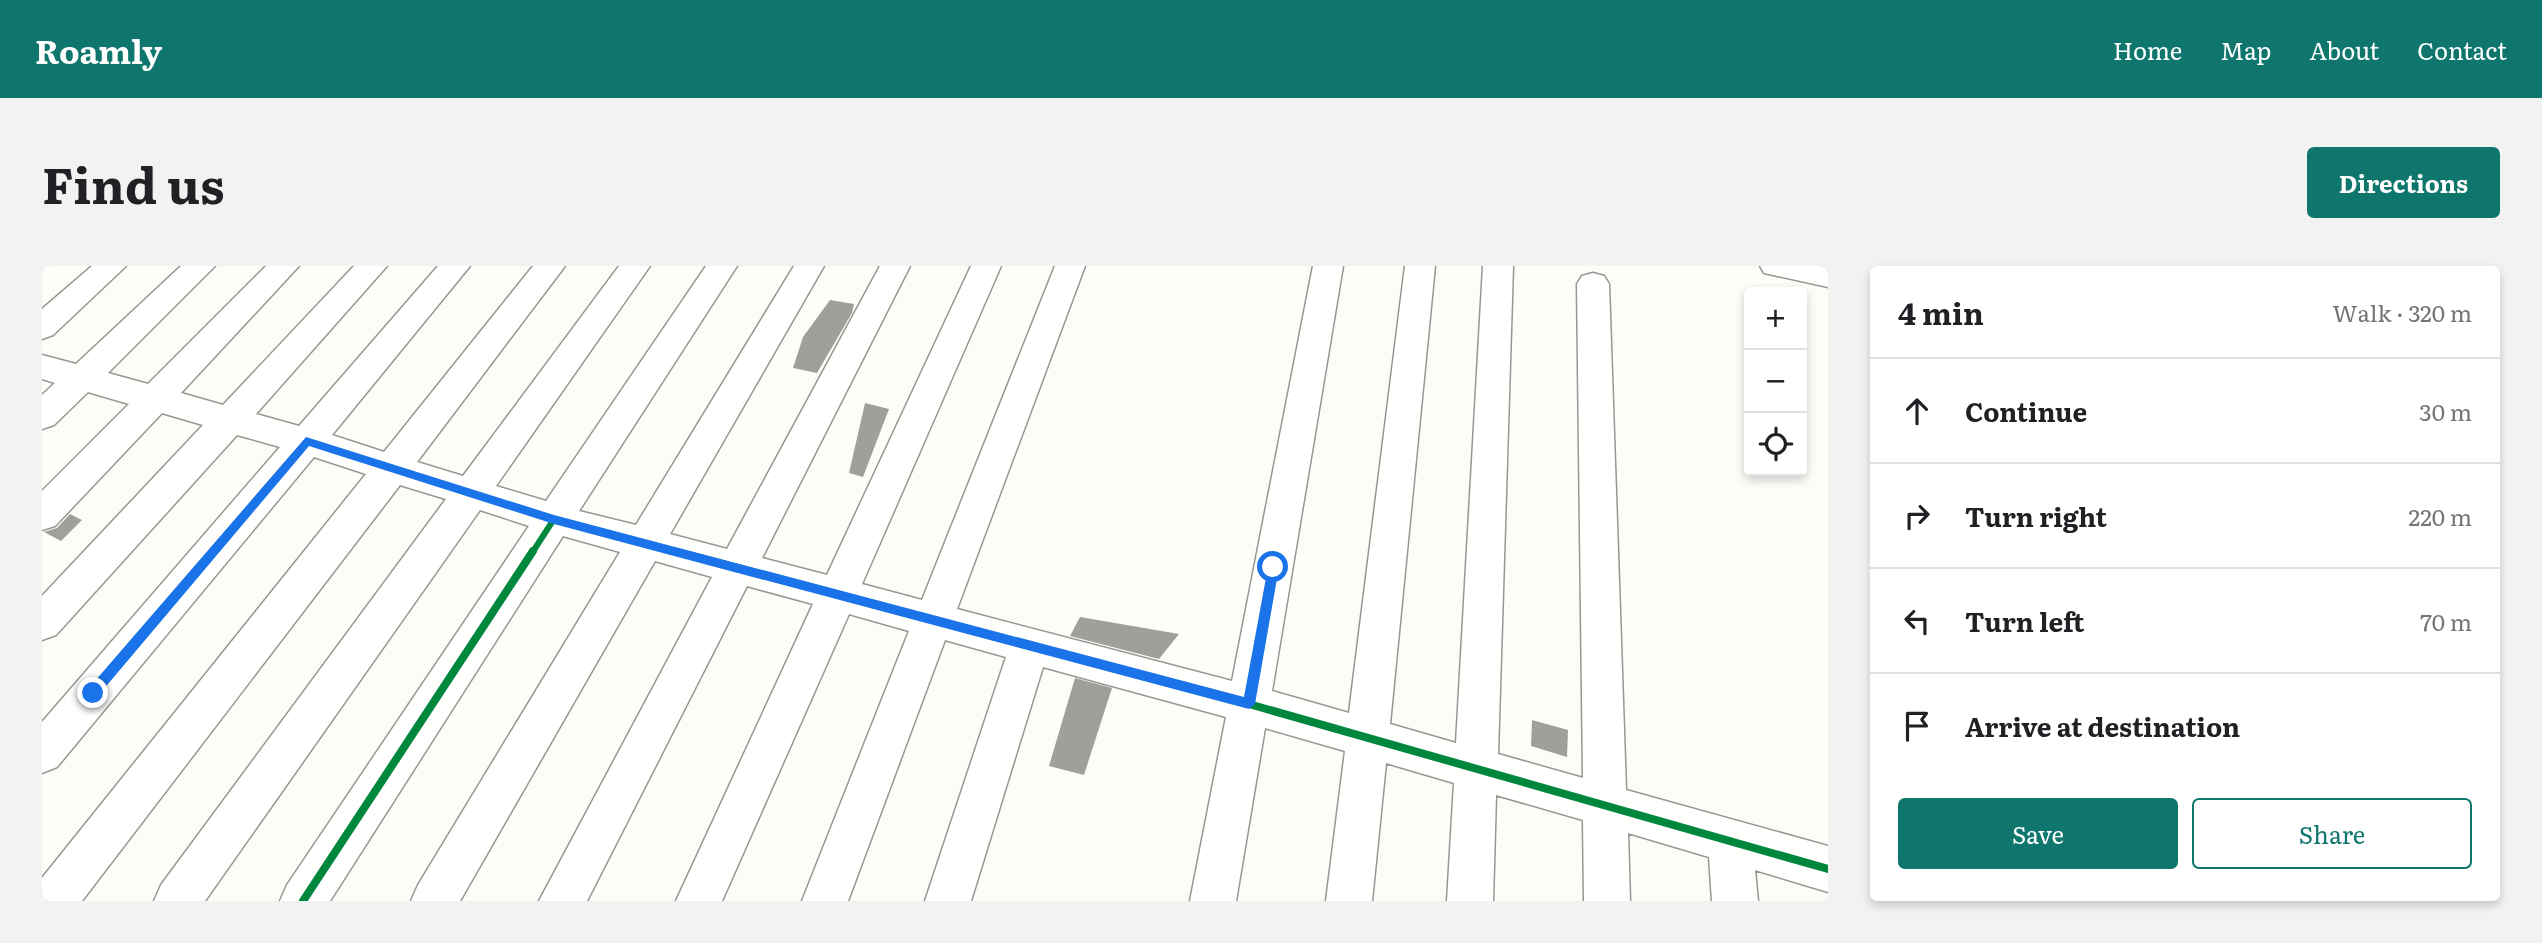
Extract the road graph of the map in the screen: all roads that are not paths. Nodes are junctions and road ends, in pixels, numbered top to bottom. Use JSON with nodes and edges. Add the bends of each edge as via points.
{"nodes":[{"id":1,"x":111,"y":266,"type":"edge"},
{"id":2,"x":200,"y":266,"type":"edge"},
{"id":3,"x":284,"y":266,"type":"edge"},
{"id":4,"x":372,"y":266,"type":"edge"},
{"id":5,"x":456,"y":266,"type":"edge"},
{"id":6,"x":550,"y":266,"type":"edge"},
{"id":7,"x":635,"y":266,"type":"edge"},
{"id":8,"x":722,"y":266,"type":"edge"},
{"id":9,"x":808,"y":266,"type":"edge"},
{"id":10,"x":895,"y":266,"type":"edge"},
{"id":11,"x":986,"y":266,"type":"edge"},
{"id":12,"x":1070,"y":266,"type":"edge"},
{"id":13,"x":1328,"y":266,"type":"edge"},
{"id":14,"x":1419,"y":266,"type":"edge"},
{"id":15,"x":1498,"y":266,"type":"edge"},
{"id":16,"x":1775,"y":266,"type":"edge"},
{"id":17,"x":1828,"y":276,"type":"edge"},
{"id":18,"x":1593,"y":284,"type":"dead end"},
{"id":19,"x":42,"y":327,"type":"edge"},
{"id":20,"x":42,"y":367,"type":"edge"},
{"id":21,"x":82,"y":378,"type":"junction"},
{"id":22,"x":155,"y":398,"type":"junction"},
{"id":23,"x":42,"y":416,"type":"edge"},
{"id":24,"x":229,"y":421,"type":"junction"},
{"id":25,"x":306,"y":441,"type":"junction"},
{"id":26,"x":392,"y":468,"type":"junction"},
{"id":27,"x":472,"y":493,"type":"junction"},
{"id":28,"x":42,"y":514,"type":"edge"},
{"id":29,"x":554,"y":519,"type":"junction"},
{"id":30,"x":646,"y":542,"type":"junction"},
{"id":31,"x":737,"y":568,"type":"junction"},
{"id":32,"x":836,"y":593,"type":"junction"},
{"id":33,"x":935,"y":620,"type":"junction"},
{"id":34,"x":42,"y":622,"type":"edge"},
{"id":35,"x":1030,"y":645,"type":"junction"},
{"id":36,"x":1249,"y":704,"type":"junction"},
{"id":37,"x":1367,"y":738,"type":"junction"},
{"id":38,"x":42,"y":752,"type":"edge"},
{"id":39,"x":1476,"y":769,"type":"junction"},
{"id":40,"x":1605,"y":806,"type":"junction"},
{"id":41,"x":1730,"y":840,"type":"junction"},
{"id":42,"x":1828,"y":869,"type":"edge"},
{"id":43,"x":53,"y":901,"type":"edge"},
{"id":44,"x":177,"y":901,"type":"edge"},
{"id":45,"x":303,"y":901,"type":"edge"},
{"id":46,"x":434,"y":901,"type":"edge"},
{"id":47,"x":562,"y":901,"type":"edge"},
{"id":48,"x":699,"y":901,"type":"edge"},
{"id":49,"x":825,"y":901,"type":"edge"},
{"id":50,"x":948,"y":901,"type":"edge"},
{"id":51,"x":1213,"y":901,"type":"edge"},
{"id":52,"x":1349,"y":901,"type":"edge"},
{"id":53,"x":1470,"y":901,"type":"edge"},
{"id":54,"x":1607,"y":901,"type":"edge"},
{"id":55,"x":1735,"y":901,"type":"edge"}],
"edges":[{"from":1,"to":19,"type":"street"},
{"from":2,"to":21,"type":"street"},
{"from":3,"to":22,"type":"street"},
{"from":4,"to":24,"type":"street"},
{"from":5,"to":25,"type":"street"},
{"from":6,"to":26,"type":"street"},
{"from":7,"to":27,"type":"street"},
{"from":8,"to":29,"type":"street"},
{"from":9,"to":30,"type":"street"},
{"from":10,"to":31,"type":"street"},
{"from":11,"to":32,"type":"street"},
{"from":12,"to":33,"type":"street"},
{"from":13,"to":36,"type":"street"},
{"from":14,"to":37,"type":"street"},
{"from":15,"to":39,"type":"street"},
{"from":16,"to":17,"type":"street"},
{"from":18,"to":40,"type":"street"},
{"from":20,"to":21,"type":"street"},
{"from":21,"to":22,"type":"street"},
{"from":21,"to":23,"type":"street"},
{"from":22,"to":24,"type":"street"},
{"from":22,"to":28,"type":"street"},
{"from":24,"to":25,"type":"street"},
{"from":24,"to":34,"type":"street"},
{"from":25,"to":26,"type":"street"},
{"from":25,"to":38,"type":"street"},
{"from":26,"to":27,"type":"street"},
{"from":26,"to":43,"type":"street"},
{"from":27,"to":29,"type":"street"},
{"from":27,"to":44,"type":"street"},
{"from":29,"to":30,"type":"street"},
{"from":29,"to":45,"type":"street"},
{"from":30,"to":31,"type":"street"},
{"from":30,"to":46,"type":"street"},
{"from":31,"to":32,"type":"street"},
{"from":31,"to":47,"type":"street"},
{"from":32,"to":33,"type":"street"},
{"from":32,"to":48,"type":"street"},
{"from":33,"to":35,"type":"street"},
{"from":33,"to":49,"type":"street"},
{"from":35,"to":36,"type":"street"},
{"from":35,"to":50,"type":"street"},
{"from":36,"to":37,"type":"street"},
{"from":36,"to":51,"type":"street"},
{"from":37,"to":39,"type":"street"},
{"from":37,"to":52,"type":"street"},
{"from":39,"to":40,"type":"street"},
{"from":39,"to":53,"type":"street"},
{"from":40,"to":41,"type":"street"},
{"from":40,"to":54,"type":"street"},
{"from":41,"to":42,"type":"street"},
{"from":41,"to":55,"type":"street"}]}
